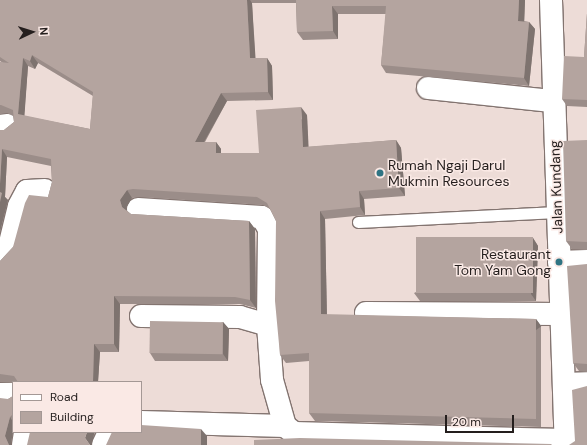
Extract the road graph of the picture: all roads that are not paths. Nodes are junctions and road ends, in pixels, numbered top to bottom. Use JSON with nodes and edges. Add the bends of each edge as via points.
{"nodes":[{"id":1,"x":551,"y":0,"type":"edge"},
{"id":2,"x":428,"y":88,"type":"dead end"},
{"id":3,"x":552,"y":101,"type":"junction"},
{"id":4,"x":45,"y":190,"type":"dead end"},
{"id":5,"x":138,"y":209,"type":"dead end"},
{"id":6,"x":556,"y":212,"type":"junction"},
{"id":7,"x":358,"y":222,"type":"dead end"},
{"id":8,"x":0,"y":258,"type":"edge"},
{"id":9,"x":587,"y":261,"type":"edge"},
{"id":10,"x":559,"y":262,"type":"junction"},
{"id":11,"x":366,"y":313,"type":"dead end"},
{"id":12,"x":561,"y":314,"type":"junction"},
{"id":13,"x":141,"y":316,"type":"dead end"},
{"id":14,"x":268,"y":325,"type":"junction"},
{"id":15,"x":587,"y":383,"type":"edge"},
{"id":16,"x":564,"y":384,"type":"junction"},
{"id":17,"x":0,"y":394,"type":"edge"},
{"id":18,"x":12,"y":394,"type":"edge"},
{"id":19,"x":142,"y":422,"type":"edge"},
{"id":20,"x":285,"y":426,"type":"junction"},
{"id":21,"x":25,"y":433,"type":"edge"},
{"id":22,"x":109,"y":433,"type":"edge"},
{"id":23,"x":566,"y":443,"type":"edge"},
{"id":24,"x":23,"y":445,"type":"edge"},
{"id":25,"x":104,"y":445,"type":"edge"}],
"edges":[{"from":1,"to":3,"type":"street","name":"Jalan Kundang"},
{"from":2,"to":3,"type":"street"},
{"from":3,"to":6,"type":"street","name":"Jalan Kundang"},
{"from":4,"to":8,"type":"street","via":[[27,191],[19,206],[9,247]]},
{"from":5,"to":14,"type":"street","via":[[262,218],[269,229]]},
{"from":6,"to":7,"type":"lane"},
{"from":6,"to":10,"type":"street","name":"Jalan Kundang"},
{"from":9,"to":10,"type":"street"},
{"from":10,"to":12,"type":"street","name":"Jalan Kundang"},
{"from":11,"to":12,"type":"street"},
{"from":12,"to":16,"type":"street","name":"Jalan Kundang"},
{"from":13,"to":14,"type":"street","via":[[240,317]]},
{"from":14,"to":20,"type":"street","via":[[272,380]]},
{"from":15,"to":16,"type":"street"},
{"from":16,"to":23,"type":"street","name":"Jalan Kundang"},
{"from":17,"to":18,"type":"street"},
{"from":19,"to":20,"type":"street"},
{"from":20,"to":23,"type":"street","via":[[294,433],[309,434]]},
{"from":21,"to":24,"type":"street"},
{"from":22,"to":25,"type":"street"}]}
